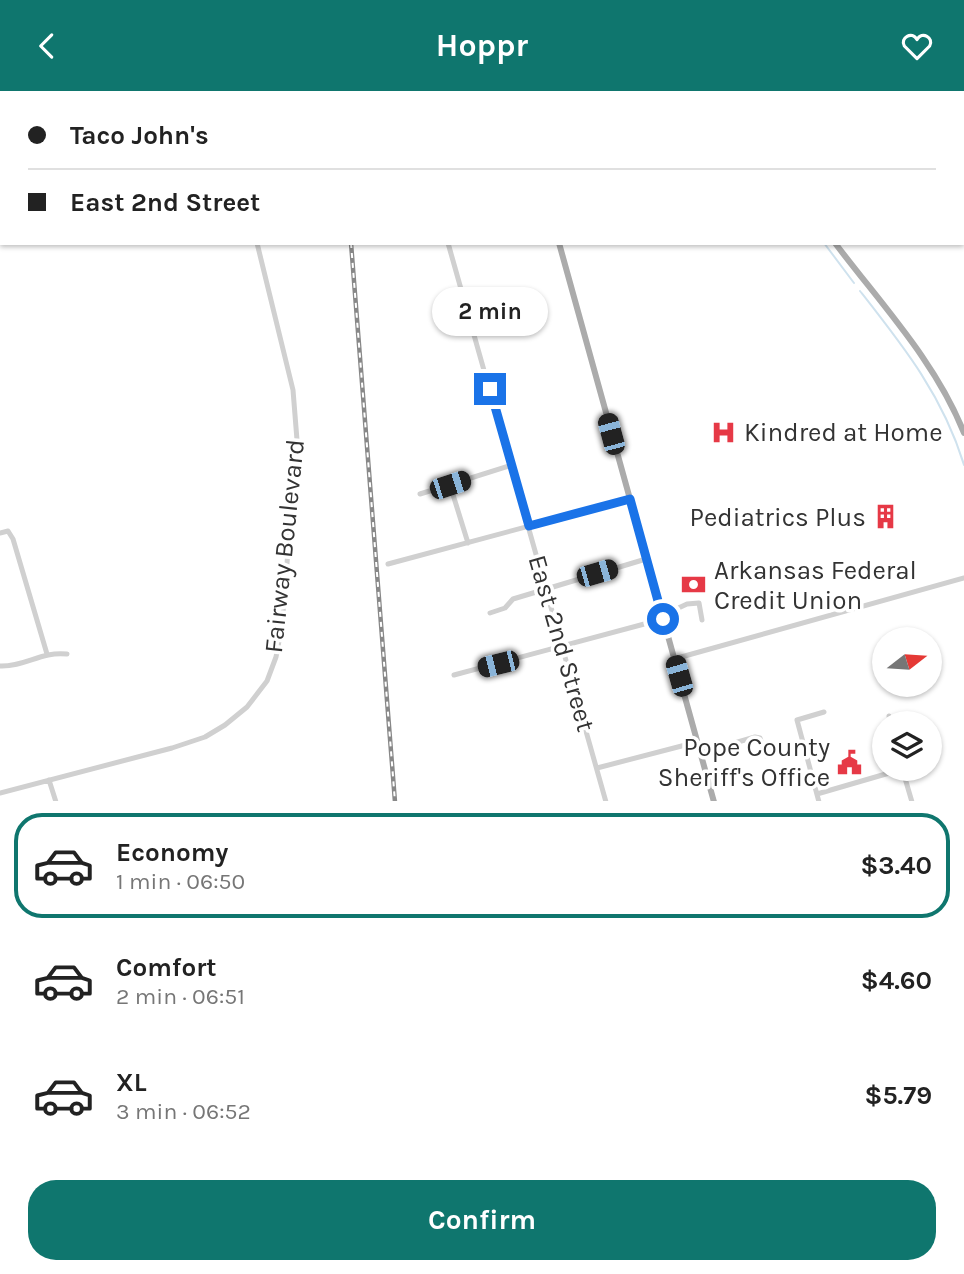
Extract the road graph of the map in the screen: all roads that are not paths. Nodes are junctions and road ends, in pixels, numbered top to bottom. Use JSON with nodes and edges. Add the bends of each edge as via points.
{"nodes":[{"id":1,"x":257,"y":245,"type":"edge"},
{"id":2,"x":449,"y":245,"type":"edge"},
{"id":3,"x":560,"y":245,"type":"edge"},
{"id":4,"x":837,"y":245,"type":"edge"},
{"id":5,"x":964,"y":433,"type":"edge"},
{"id":6,"x":512,"y":465,"type":"junction"},
{"id":7,"x":450,"y":485,"type":"junction"},
{"id":8,"x":420,"y":494,"type":"dead end"},
{"id":9,"x":630,"y":499,"type":"junction"},
{"id":10,"x":529,"y":526,"type":"junction"},
{"id":11,"x":0,"y":533,"type":"edge"},
{"id":12,"x":468,"y":543,"type":"junction"},
{"id":13,"x":646,"y":559,"type":"junction"},
{"id":14,"x":388,"y":564,"type":"dead end"},
{"id":15,"x":964,"y":578,"type":"edge"},
{"id":16,"x":547,"y":587,"type":"junction"},
{"id":17,"x":673,"y":611,"type":"dead end"},
{"id":18,"x":490,"y":613,"type":"dead end"},
{"id":19,"x":663,"y":619,"type":"junction"},
{"id":20,"x":702,"y":620,"type":"dead end"},
{"id":21,"x":563,"y":647,"type":"junction"},
{"id":22,"x":47,"y":654,"type":"junction"},
{"id":23,"x":67,"y":654,"type":"dead end"},
{"id":24,"x":674,"y":659,"type":"junction"},
{"id":25,"x":0,"y":666,"type":"edge"},
{"id":26,"x":454,"y":675,"type":"dead end"},
{"id":27,"x":824,"y":712,"type":"dead end"},
{"id":28,"x":697,"y":742,"type":"junction"},
{"id":29,"x":700,"y":753,"type":"junction"},
{"id":30,"x":766,"y":756,"type":"dead end"},
{"id":31,"x":597,"y":768,"type":"junction"},
{"id":32,"x":872,"y":778,"type":"edge"},
{"id":33,"x":49,"y":780,"type":"junction"},
{"id":34,"x":906,"y":781,"type":"edge"},
{"id":35,"x":0,"y":793,"type":"edge"},
{"id":36,"x":817,"y":794,"type":"junction"},
{"id":37,"x":2,"y":801,"type":"edge"},
{"id":38,"x":55,"y":801,"type":"edge"},
{"id":39,"x":606,"y":801,"type":"edge"},
{"id":40,"x":714,"y":801,"type":"edge"},
{"id":41,"x":820,"y":801,"type":"edge"},
{"id":42,"x":912,"y":801,"type":"edge"}],
"edges":[{"from":1,"to":33,"type":"street","name":"Fairway Boulevard","via":[[293,390],[297,440],[282,625],[267,681],[247,707],[205,737]]},
{"from":2,"to":6,"type":"street","name":"East 2nd Street"},
{"from":3,"to":9,"type":"main road"},
{"from":4,"to":5,"type":"main road","via":[[932,370]]},
{"from":6,"to":7,"type":"street"},
{"from":6,"to":10,"type":"street","name":"East 2nd Street"},
{"from":7,"to":8,"type":"street"},
{"from":7,"to":12,"type":"street"},
{"from":9,"to":10,"type":"street"},
{"from":9,"to":13,"type":"main road"},
{"from":10,"to":12,"type":"street"},
{"from":10,"to":16,"type":"street","name":"East 2nd Street"},
{"from":11,"to":22,"type":"street","via":[[10,533]]},
{"from":12,"to":14,"type":"street"},
{"from":13,"to":16,"type":"street"},
{"from":13,"to":19,"type":"main road"},
{"from":15,"to":24,"type":"street"},
{"from":16,"to":18,"type":"street"},
{"from":16,"to":21,"type":"street","name":"East 2nd Street"},
{"from":17,"to":20,"type":"street","via":[[699,603]]},
{"from":19,"to":21,"type":"street"},
{"from":19,"to":24,"type":"main road"},
{"from":21,"to":26,"type":"street"},
{"from":21,"to":31,"type":"street","name":"East 2nd Street"},
{"from":22,"to":23,"type":"street"},
{"from":22,"to":25,"type":"street"},
{"from":24,"to":28,"type":"main road"},
{"from":27,"to":36,"type":"street","via":[[797,720]]},
{"from":28,"to":29,"type":"main road"},
{"from":28,"to":31,"type":"street"},
{"from":29,"to":30,"type":"street","via":[[755,737],[760,738]]},
{"from":29,"to":40,"type":"main road"},
{"from":31,"to":39,"type":"street","name":"East 2nd Street"},
{"from":32,"to":36,"type":"street"},
{"from":33,"to":35,"type":"street","name":"Fairway Boulevard"},
{"from":33,"to":38,"type":"street"},
{"from":34,"to":42,"type":"street"},
{"from":35,"to":37,"type":"street"},
{"from":36,"to":41,"type":"street"}]}
